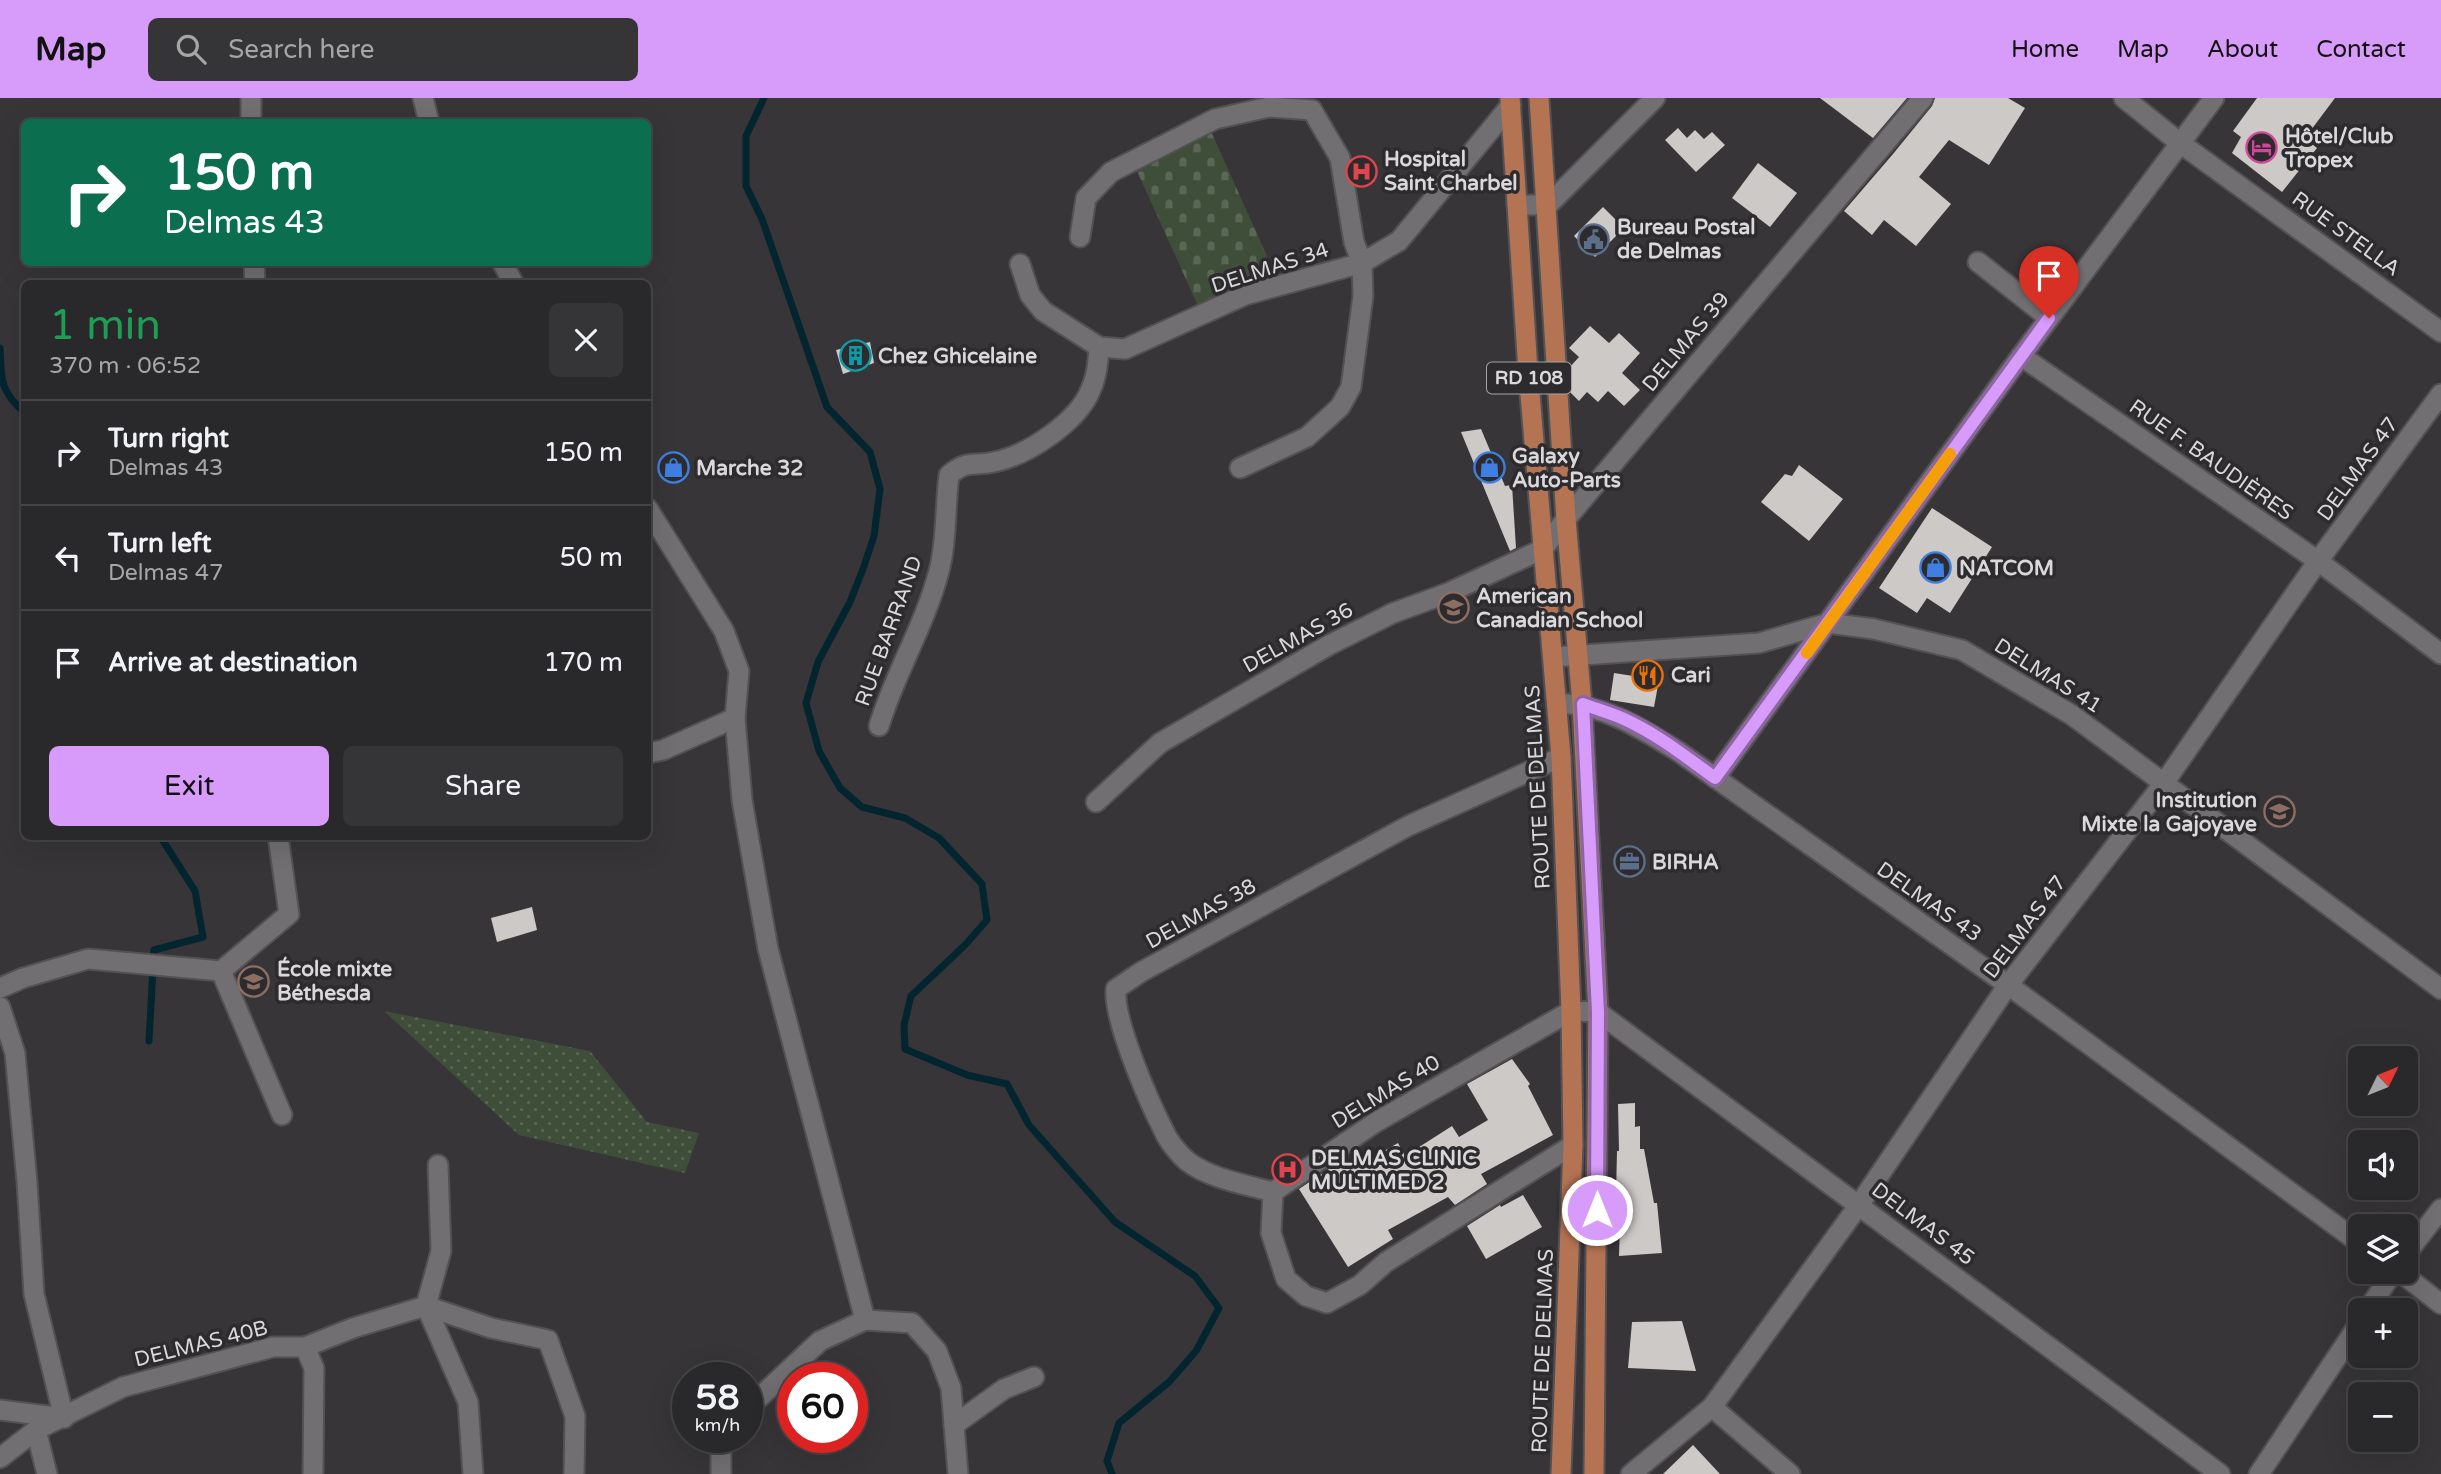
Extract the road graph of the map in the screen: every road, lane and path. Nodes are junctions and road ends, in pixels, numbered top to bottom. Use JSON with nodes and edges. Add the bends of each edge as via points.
{"nodes":[{"id":1,"x":251,"y":98,"type":"edge"},
{"id":2,"x":423,"y":98,"type":"edge"},
{"id":3,"x":1539,"y":98,"type":"edge"},
{"id":4,"x":1655,"y":98,"type":"edge"},
{"id":5,"x":1923,"y":98,"type":"edge"},
{"id":6,"x":2124,"y":98,"type":"edge"},
{"id":7,"x":2214,"y":98,"type":"edge"},
{"id":8,"x":1511,"y":101,"type":"edge"},
{"id":9,"x":251,"y":119,"type":"edge"},
{"id":10,"x":428,"y":119,"type":"edge"},
{"id":11,"x":2180,"y":142,"type":"junction"},
{"id":12,"x":1517,"y":205,"type":"junction"},
{"id":13,"x":1548,"y":205,"type":"junction"},
{"id":14,"x":1080,"y":237,"type":"dead end"},
{"id":15,"x":1978,"y":262,"type":"dead end"},
{"id":16,"x":1362,"y":263,"type":"junction"},
{"id":17,"x":1020,"y":264,"type":"dead end"},
{"id":18,"x":2049,"y":318,"type":"junction"},
{"id":19,"x":2441,"y":332,"type":"edge"},
{"id":20,"x":1099,"y":347,"type":"junction"},
{"id":21,"x":2021,"y":356,"type":"junction"},
{"id":22,"x":2441,"y":394,"type":"edge"},
{"id":23,"x":1240,"y":468,"type":"dead end"},
{"id":24,"x":651,"y":514,"type":"edge"},
{"id":25,"x":1566,"y":519,"type":"junction"},
{"id":26,"x":1543,"y":549,"type":"junction"},
{"id":27,"x":2318,"y":561,"type":"junction"},
{"id":28,"x":1828,"y":623,"type":"junction"},
{"id":29,"x":2441,"y":654,"type":"edge"},
{"id":30,"x":1578,"y":655,"type":"junction"},
{"id":31,"x":1553,"y":657,"type":"junction"},
{"id":32,"x":1557,"y":703,"type":"junction"},
{"id":33,"x":1583,"y":704,"type":"junction"},
{"id":34,"x":735,"y":718,"type":"junction"},
{"id":35,"x":879,"y":726,"type":"dead end"},
{"id":36,"x":651,"y":752,"type":"edge"},
{"id":37,"x":1561,"y":757,"type":"junction"},
{"id":38,"x":1715,"y":778,"type":"junction"},
{"id":39,"x":2164,"y":783,"type":"junction"},
{"id":40,"x":1096,"y":802,"type":"dead end"},
{"id":41,"x":279,"y":840,"type":"edge"},
{"id":42,"x":221,"y":971,"type":"junction"},
{"id":43,"x":2008,"y":985,"type":"junction"},
{"id":44,"x":0,"y":988,"type":"edge"},
{"id":45,"x":2441,"y":989,"type":"edge"},
{"id":46,"x":0,"y":1007,"type":"edge"},
{"id":47,"x":1572,"y":1011,"type":"junction"},
{"id":48,"x":1598,"y":1012,"type":"junction"},
{"id":49,"x":282,"y":1115,"type":"dead end"},
{"id":50,"x":1573,"y":1145,"type":"junction"},
{"id":51,"x":439,"y":1165,"type":"dead end"},
{"id":52,"x":1273,"y":1192,"type":"junction"},
{"id":53,"x":1860,"y":1205,"type":"junction"},
{"id":54,"x":2441,"y":1209,"type":"edge"},
{"id":55,"x":2348,"y":1234,"type":"edge"},
{"id":56,"x":2418,"y":1239,"type":"edge"},
{"id":57,"x":2415,"y":1284,"type":"edge"},
{"id":58,"x":2441,"y":1304,"type":"edge"},
{"id":59,"x":426,"y":1306,"type":"junction"},
{"id":60,"x":865,"y":1320,"type":"junction"},
{"id":61,"x":2348,"y":1340,"type":"edge"},
{"id":62,"x":305,"y":1347,"type":"junction"},
{"id":63,"x":1034,"y":1377,"type":"dead end"},
{"id":64,"x":763,"y":1394,"type":"edge"},
{"id":65,"x":1712,"y":1407,"type":"junction"},
{"id":66,"x":0,"y":1410,"type":"edge"},
{"id":67,"x":64,"y":1418,"type":"junction"},
{"id":68,"x":954,"y":1425,"type":"junction"},
{"id":69,"x":36,"y":1430,"type":"junction"},
{"id":70,"x":721,"y":1453,"type":"edge"},
{"id":71,"x":0,"y":1458,"type":"edge"},
{"id":72,"x":47,"y":1474,"type":"edge"},
{"id":73,"x":313,"y":1474,"type":"edge"},
{"id":74,"x":473,"y":1474,"type":"edge"},
{"id":75,"x":574,"y":1474,"type":"edge"},
{"id":76,"x":721,"y":1474,"type":"edge"},
{"id":77,"x":958,"y":1474,"type":"edge"},
{"id":78,"x":1561,"y":1474,"type":"edge"},
{"id":79,"x":1594,"y":1474,"type":"edge"},
{"id":80,"x":1632,"y":1474,"type":"edge"},
{"id":81,"x":1790,"y":1474,"type":"edge"},
{"id":82,"x":2220,"y":1474,"type":"edge"},
{"id":83,"x":2259,"y":1474,"type":"edge"}],
"edges":[{"from":1,"to":9,"type":"street"},
{"from":2,"to":10,"type":"street"},
{"from":3,"to":13,"type":"main road","number":"RD 108"},
{"from":4,"to":13,"type":"street"},
{"from":5,"to":25,"type":"street","name":"DELMAS 39"},
{"from":6,"to":11,"type":"street","name":"RUE STELLA"},
{"from":7,"to":11,"type":"street"},
{"from":8,"to":12,"type":"main road","name":"ROUTE DE DELMAS","number":"RD 108"},
{"from":8,"to":16,"type":"street","name":"DELMAS 34","via":[[1399,241]]},
{"from":11,"to":18,"type":"street"},
{"from":11,"to":19,"type":"street","name":"RUE STELLA"},
{"from":12,"to":13,"type":"street"},
{"from":12,"to":26,"type":"main road","name":"ROUTE DE DELMAS","number":"RD 108"},
{"from":13,"to":25,"type":"main road","number":"RD 108"},
{"from":14,"to":16,"type":"street","via":[[1086,198],[1111,172],[1215,119],[1269,107],[1312,110],[1340,158],[1354,242]]},
{"from":15,"to":18,"type":"street"},
{"from":16,"to":20,"type":"street","name":"DELMAS 34","via":[[1245,295],[1125,349]]},
{"from":16,"to":23,"type":"street","via":[[1360,337],[1346,397],[1307,437]]},
{"from":17,"to":20,"type":"street","via":[[1030,295],[1043,311]]},
{"from":18,"to":21,"type":"street"},
{"from":20,"to":35,"type":"street","name":"RUE BARRAND","via":[[1091,390],[1057,431],[1012,457],[973,462],[949,475],[939,570]]},
{"from":21,"to":27,"type":"street","name":"RUE F. BAUDIÈRES"},
{"from":21,"to":28,"type":"street"},
{"from":22,"to":27,"type":"street","name":"DELMAS 47"},
{"from":24,"to":34,"type":"street","via":[[724,631],[739,671]]},
{"from":25,"to":26,"type":"street","name":"DELMAS 39"},
{"from":25,"to":30,"type":"main road","number":"RD 108"},
{"from":26,"to":31,"type":"main road","name":"ROUTE DE DELMAS","number":"RD 108"},
{"from":26,"to":40,"type":"street","name":"DELMAS 36","via":[[1448,593],[1393,612],[1329,645],[1160,743]]},
{"from":27,"to":29,"type":"street","name":"RUE F. BAUDIÈRES"},
{"from":27,"to":39,"type":"street","name":"DELMAS 47"},
{"from":28,"to":30,"type":"street","name":"DELMAS 41","via":[[1759,643]]},
{"from":28,"to":38,"type":"street"},
{"from":28,"to":39,"type":"street","name":"DELMAS 41","via":[[1962,650],[2071,715]]},
{"from":30,"to":31,"type":"street","name":"DELMAS 41"},
{"from":30,"to":33,"type":"main road","number":"RD 108"},
{"from":31,"to":32,"type":"main road","name":"ROUTE DE DELMAS","number":"RD 108"},
{"from":32,"to":33,"type":"street","name":"DELMAS 43"},
{"from":32,"to":37,"type":"main road","name":"ROUTE DE DELMAS","number":"RD 108"},
{"from":33,"to":38,"type":"street","name":"DELMAS 43","via":[[1643,729]]},
{"from":33,"to":48,"type":"main road","number":"RD 108"},
{"from":34,"to":36,"type":"street"},
{"from":34,"to":60,"type":"street","via":[[742,800],[768,949]]},
{"from":37,"to":47,"type":"main road","name":"ROUTE DE DELMAS","number":"RD 108"},
{"from":37,"to":52,"type":"street","name":"DELMAS 38","via":[[1408,826],[1116,989],[1128,1045],[1165,1134],[1188,1161],[1219,1177]]},
{"from":38,"to":43,"type":"street","name":"DELMAS 43"},
{"from":39,"to":43,"type":"street","name":"DELMAS 47"},
{"from":39,"to":45,"type":"street","name":"DELMAS 41"},
{"from":41,"to":42,"type":"street","via":[[289,914]]},
{"from":42,"to":44,"type":"street","via":[[88,959]]},
{"from":42,"to":49,"type":"street"},
{"from":43,"to":53,"type":"street","name":"DELMAS 47"},
{"from":43,"to":55,"type":"street","name":"DELMAS 43"},
{"from":46,"to":67,"type":"street","via":[[15,1053],[34,1294]]},
{"from":47,"to":48,"type":"street"},
{"from":47,"to":50,"type":"main road","name":"ROUTE DE DELMAS","number":"RD 108"},
{"from":47,"to":52,"type":"street","name":"DELMAS 40","via":[[1376,1122]]},
{"from":48,"to":53,"type":"street","name":"DELMAS 45"},
{"from":48,"to":79,"type":"main road","number":"RD 108"},
{"from":50,"to":52,"type":"street","via":[[1326,1303],[1306,1296],[1286,1279],[1270,1233]]},
{"from":50,"to":78,"type":"main road","name":"ROUTE DE DELMAS","number":"RD 108"},
{"from":51,"to":59,"type":"street","via":[[441,1251]]},
{"from":53,"to":65,"type":"street","name":"DELMAS 47"},
{"from":53,"to":82,"type":"street","name":"DELMAS 45"},
{"from":54,"to":56,"type":"street"},
{"from":57,"to":58,"type":"street"},
{"from":59,"to":62,"type":"street"},
{"from":59,"to":74,"type":"street","via":[[468,1402]]},
{"from":59,"to":75,"type":"street","via":[[491,1328],[548,1340],[575,1416]]},
{"from":60,"to":64,"type":"street","via":[[820,1341]]},
{"from":60,"to":68,"type":"street","via":[[912,1323],[937,1351],[951,1388]]},
{"from":61,"to":83,"type":"street"},
{"from":62,"to":67,"type":"street","name":"DELMAS 40B","via":[[273,1347],[124,1387]]},
{"from":62,"to":73,"type":"street","via":[[314,1368]]},
{"from":63,"to":68,"type":"street","via":[[1004,1389]]},
{"from":65,"to":80,"type":"street","name":"DELMAS 47"},
{"from":65,"to":81,"type":"street"},
{"from":66,"to":67,"type":"street"},
{"from":67,"to":69,"type":"street","name":"DELMAS 40B"},
{"from":68,"to":77,"type":"street"},
{"from":69,"to":71,"type":"street","name":"DELMAS 40B"},
{"from":69,"to":72,"type":"street"},
{"from":70,"to":76,"type":"street"}]}
